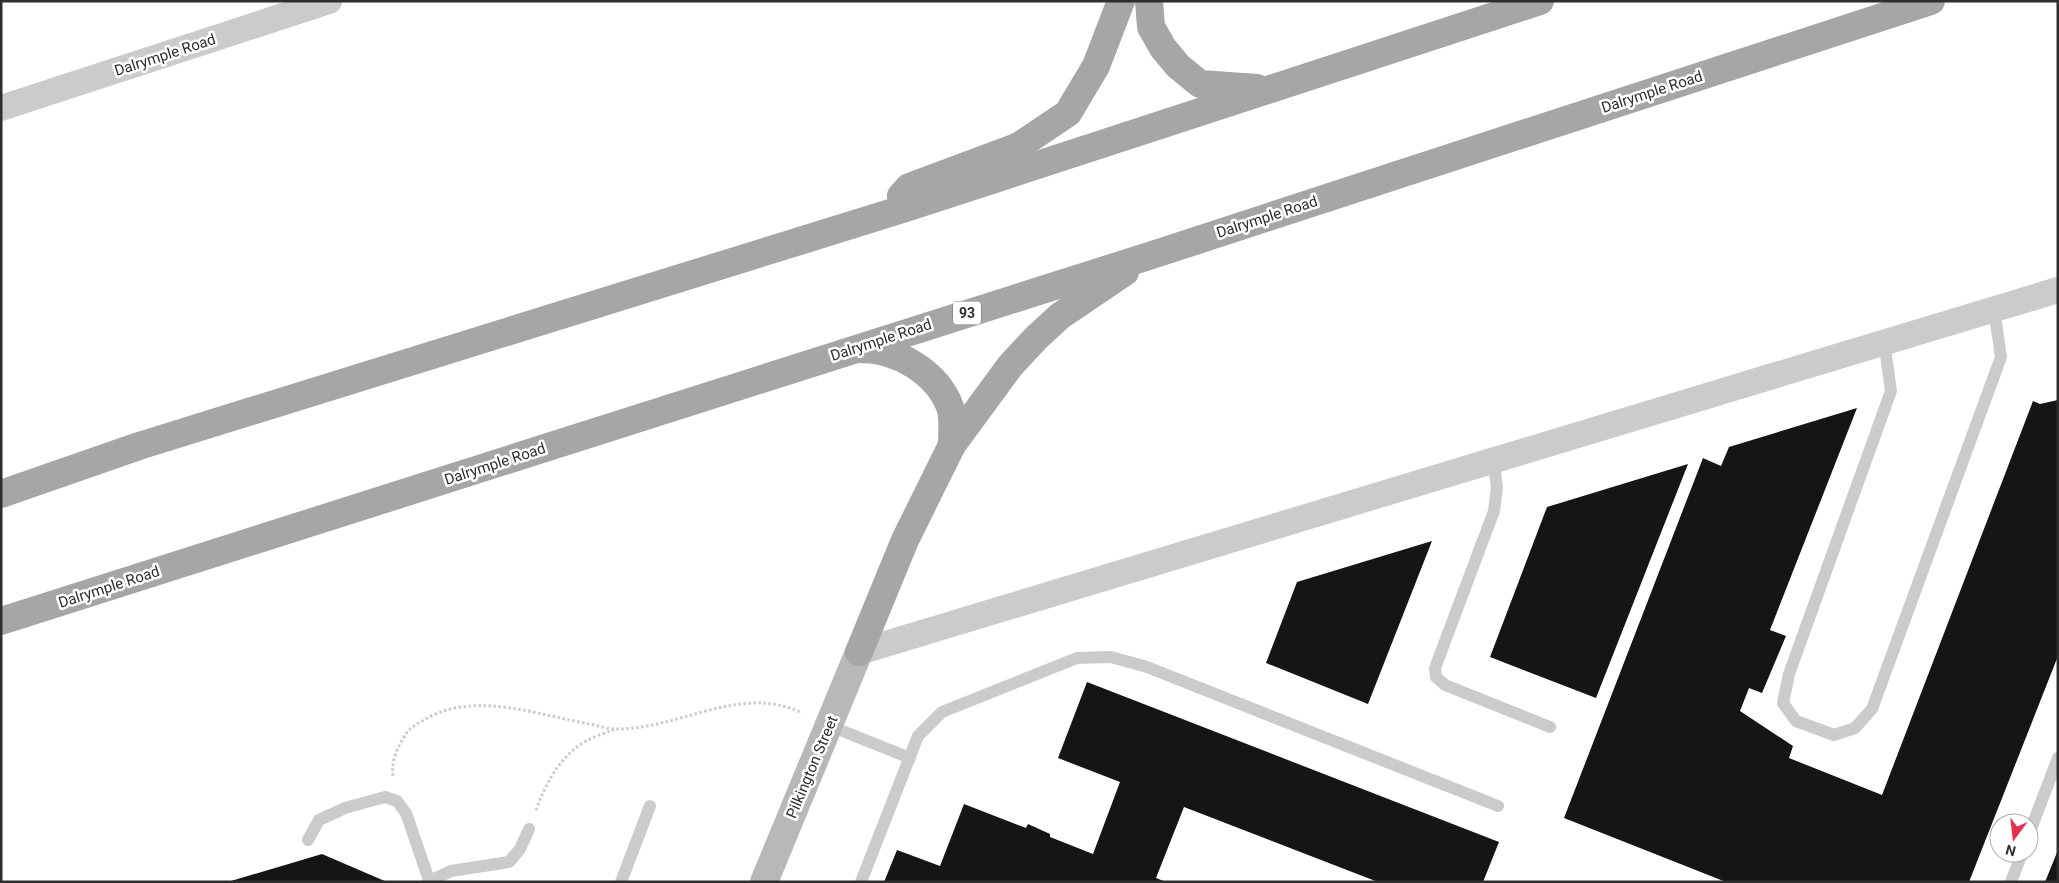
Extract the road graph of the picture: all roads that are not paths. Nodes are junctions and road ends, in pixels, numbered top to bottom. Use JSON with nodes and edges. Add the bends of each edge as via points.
{"nodes":[{"id":1,"x":329,"y":1,"type":"edge"},
{"id":2,"x":1121,"y":1,"type":"edge"},
{"id":3,"x":1149,"y":1,"type":"edge"},
{"id":4,"x":1540,"y":1,"type":"edge"},
{"id":5,"x":1931,"y":1,"type":"edge"},
{"id":6,"x":1271,"y":89,"type":"junction"},
{"id":7,"x":1,"y":108,"type":"edge"},
{"id":8,"x":906,"y":208,"type":"junction"},
{"id":9,"x":1149,"y":256,"type":"junction"},
{"id":10,"x":2058,"y":290,"type":"edge"},
{"id":11,"x":1994,"y":309,"type":"junction"},
{"id":12,"x":1884,"y":341,"type":"junction"},
{"id":13,"x":853,"y":349,"type":"junction"},
{"id":14,"x":952,"y":445,"type":"junction"},
{"id":15,"x":1493,"y":459,"type":"junction"},
{"id":16,"x":1,"y":494,"type":"edge"},
{"id":17,"x":1,"y":621,"type":"edge"},
{"id":18,"x":859,"y":652,"type":"junction"},
{"id":19,"x":830,"y":726,"type":"junction"},
{"id":20,"x":1550,"y":727,"type":"dead end"},
{"id":21,"x":910,"y":758,"type":"junction"},
{"id":22,"x":2058,"y":758,"type":"edge"},
{"id":23,"x":650,"y":806,"type":"dead end"},
{"id":24,"x":1498,"y":806,"type":"dead end"},
{"id":25,"x":2037,"y":813,"type":"edge"},
{"id":26,"x":530,"y":829,"type":"road end"},
{"id":27,"x":308,"y":840,"type":"dead end"},
{"id":28,"x":2018,"y":863,"type":"edge"},
{"id":29,"x":429,"y":881,"type":"edge"},
{"id":30,"x":621,"y":882,"type":"edge"},
{"id":31,"x":764,"y":882,"type":"edge"},
{"id":32,"x":861,"y":882,"type":"edge"},
{"id":33,"x":2011,"y":882,"type":"edge"}],
"edges":[{"from":1,"to":7,"type":"street","name":"Dalrymple Road"},
{"from":2,"to":8,"type":"main road","via":[[1096,66],[1068,113],[1020,146],[909,187],[901,196]]},
{"from":3,"to":6,"type":"main road","via":[[1152,27],[1163,48],[1200,84]]},
{"from":4,"to":6,"type":"main road"},
{"from":5,"to":9,"type":"main road","name":"Dalrymple Road","number":"93"},
{"from":6,"to":8,"type":"main road"},
{"from":8,"to":16,"type":"main road","via":[[140,446]]},
{"from":9,"to":13,"type":"main road","name":"Dalrymple Road","number":"93"},
{"from":9,"to":14,"type":"main road","via":[[1060,316],[1036,338],[1010,366]]},
{"from":10,"to":11,"type":"street"},
{"from":11,"to":12,"type":"street"},
{"from":11,"to":12,"type":"lane","via":[[2001,356],[1872,709],[1855,728],[1834,735],[1796,721],[1783,703],[1789,674],[1891,391]]},
{"from":12,"to":15,"type":"street"},
{"from":13,"to":14,"type":"main road","via":[[897,356],[933,380],[950,409]]},
{"from":13,"to":17,"type":"main road","name":"Dalrymple Road","number":"93"},
{"from":14,"to":18,"type":"main road","via":[[905,540]]},
{"from":15,"to":18,"type":"street"},
{"from":15,"to":20,"type":"lane","via":[[1497,487],[1494,511],[1435,668],[1436,677],[1445,685]]},
{"from":18,"to":19,"type":"street","name":"Pilkington Street"},
{"from":19,"to":21,"type":"lane"},
{"from":19,"to":31,"type":"street","name":"Pilkington Street"},
{"from":21,"to":24,"type":"lane","via":[[918,736],[942,712],[1077,658],[1111,657],[1147,667]]},
{"from":21,"to":32,"type":"lane"},
{"from":22,"to":25,"type":"lane"},
{"from":23,"to":30,"type":"lane"},
{"from":26,"to":29,"type":"lane","via":[[509,862],[450,871]]},
{"from":27,"to":29,"type":"lane","via":[[320,820],[345,808],[385,797],[397,801],[406,813]]},
{"from":28,"to":33,"type":"lane"}]}
